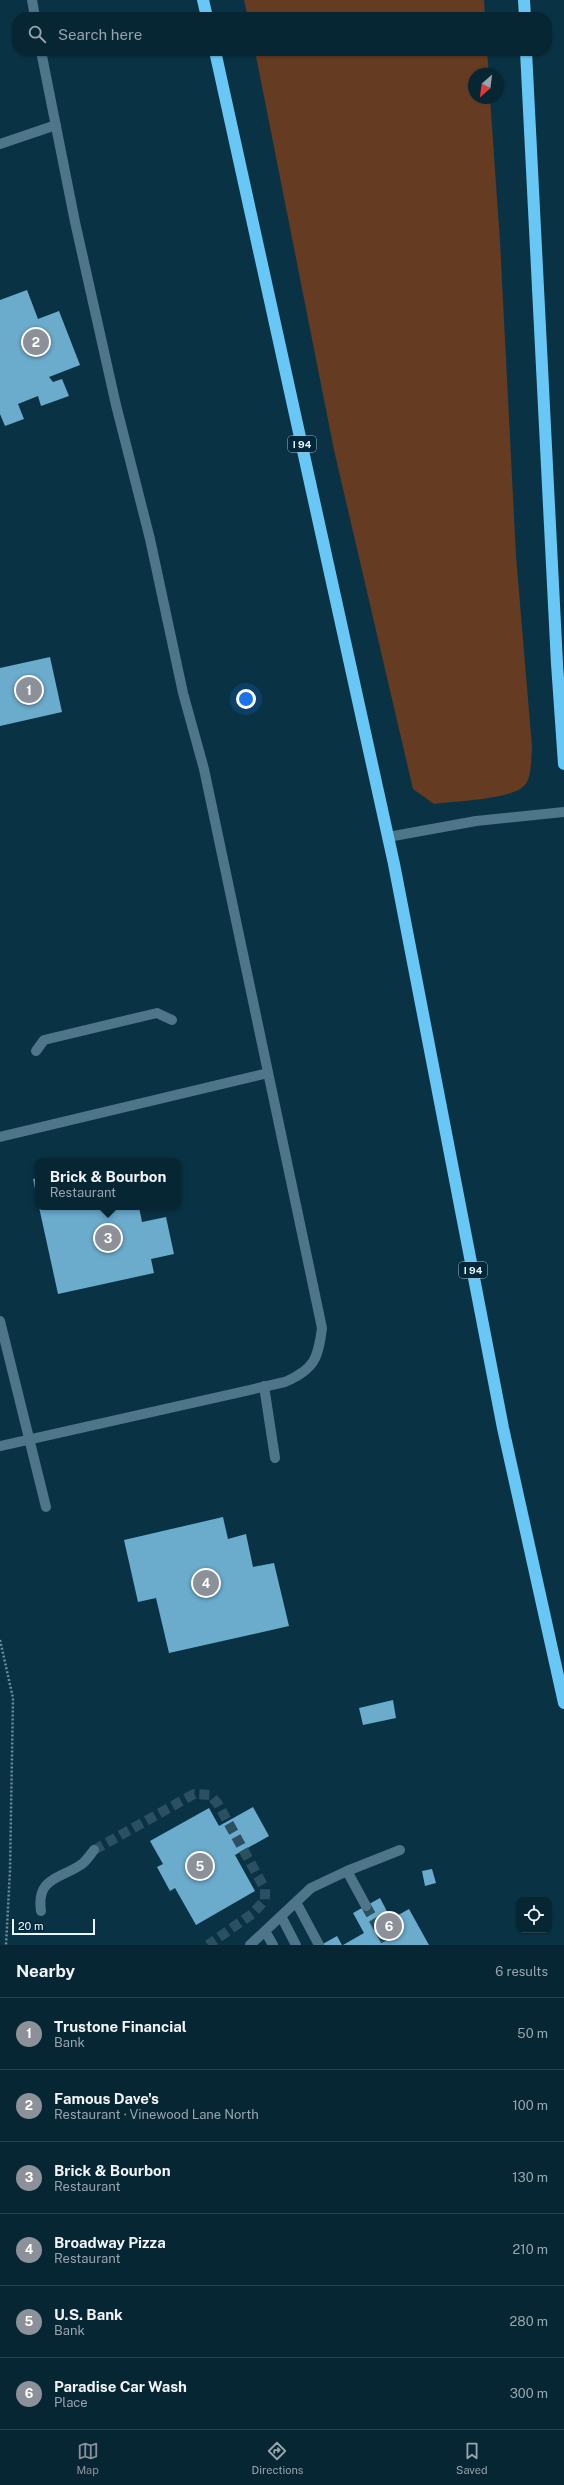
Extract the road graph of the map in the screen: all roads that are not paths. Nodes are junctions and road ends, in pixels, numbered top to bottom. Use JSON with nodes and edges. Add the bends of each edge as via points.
{"nodes":[{"id":1,"x":32,"y":0,"type":"edge"},
{"id":2,"x":203,"y":0,"type":"edge"},
{"id":3,"x":524,"y":0,"type":"edge"},
{"id":4,"x":34,"y":12,"type":"edge"},
{"id":5,"x":206,"y":12,"type":"edge"},
{"id":6,"x":524,"y":12,"type":"edge"},
{"id":7,"x":42,"y":56,"type":"edge"},
{"id":8,"x":216,"y":56,"type":"edge"},
{"id":9,"x":526,"y":56,"type":"edge"},
{"id":10,"x":56,"y":125,"type":"junction"},
{"id":11,"x":0,"y":144,"type":"edge"},
{"id":12,"x":564,"y":764,"type":"edge"},
{"id":13,"x":564,"y":812,"type":"edge"},
{"id":14,"x":388,"y":837,"type":"junction"},
{"id":15,"x":172,"y":1020,"type":"dead end"},
{"id":16,"x":36,"y":1051,"type":"dead end"},
{"id":17,"x":268,"y":1073,"type":"junction"},
{"id":18,"x":0,"y":1137,"type":"edge"},
{"id":19,"x":0,"y":1321,"type":"edge"},
{"id":20,"x":264,"y":1386,"type":"junction"},
{"id":21,"x":31,"y":1440,"type":"junction"},
{"id":22,"x":0,"y":1446,"type":"edge"},
{"id":23,"x":275,"y":1458,"type":"dead end"},
{"id":24,"x":46,"y":1507,"type":"dead end"},
{"id":25,"x":564,"y":1703,"type":"edge"},
{"id":26,"x":94,"y":1850,"type":"tunnel mouth"},
{"id":27,"x":400,"y":1850,"type":"dead end"},
{"id":28,"x":347,"y":1871,"type":"junction"},
{"id":29,"x":296,"y":1902,"type":"junction"},
{"id":30,"x":366,"y":1906,"type":"tunnel mouth"},
{"id":31,"x":41,"y":1911,"type":"dead end"},
{"id":32,"x":281,"y":1916,"type":"junction"},
{"id":33,"x":265,"y":1931,"type":"junction"},
{"id":34,"x":250,"y":1945,"type":"edge"},
{"id":35,"x":273,"y":1945,"type":"edge"},
{"id":36,"x":296,"y":1945,"type":"edge"},
{"id":37,"x":319,"y":1945,"type":"edge"}],
"edges":[{"from":1,"to":4,"type":"street"},
{"from":2,"to":5,"type":"highway"},
{"from":3,"to":6,"type":"highway"},
{"from":7,"to":10,"type":"street"},
{"from":8,"to":14,"type":"highway","number":"I 94"},
{"from":9,"to":12,"type":"highway"},
{"from":10,"to":11,"type":"street"},
{"from":10,"to":17,"type":"street","via":[[116,405],[150,539],[183,693],[204,769]]},
{"from":13,"to":14,"type":"street","via":[[476,821]]},
{"from":14,"to":25,"type":"highway","number":"I 94","via":[[503,1428]]},
{"from":15,"to":16,"type":"street","via":[[156,1013],[44,1040]]},
{"from":17,"to":18,"type":"street"},
{"from":17,"to":20,"type":"street","via":[[322,1328],[320,1348],[314,1362],[302,1375]]},
{"from":19,"to":21,"type":"street"},
{"from":20,"to":21,"type":"street"},
{"from":20,"to":23,"type":"street"},
{"from":21,"to":22,"type":"street"},
{"from":21,"to":24,"type":"street"},
{"from":26,"to":31,"type":"street","via":[[82,1864],[49,1881],[39,1901]]},
{"from":27,"to":28,"type":"street"},
{"from":28,"to":29,"type":"street","via":[[310,1888]]},
{"from":28,"to":30,"type":"street"},
{"from":29,"to":32,"type":"street"},
{"from":29,"to":37,"type":"street"},
{"from":32,"to":33,"type":"street"},
{"from":32,"to":36,"type":"street"},
{"from":33,"to":34,"type":"street"},
{"from":33,"to":35,"type":"street"}]}
